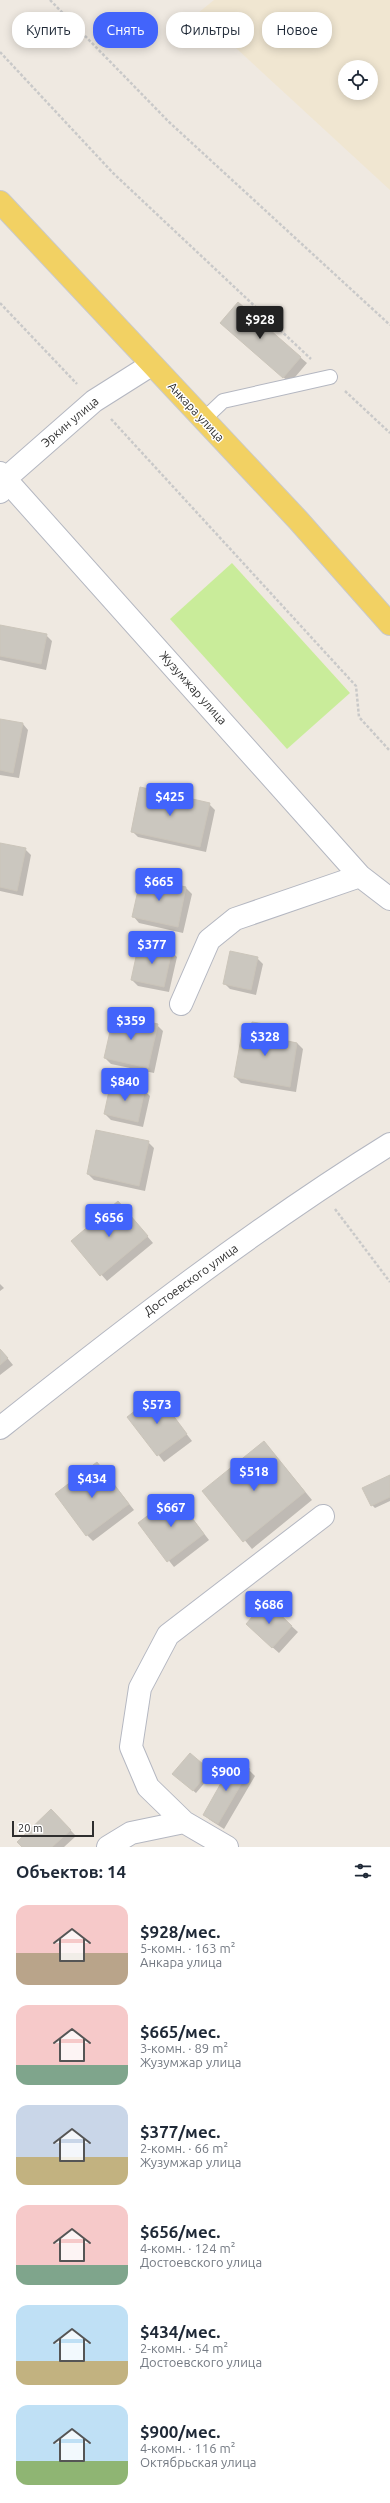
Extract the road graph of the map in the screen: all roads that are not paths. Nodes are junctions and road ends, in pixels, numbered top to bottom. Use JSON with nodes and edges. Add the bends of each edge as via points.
{"nodes":[{"id":1,"x":0,"y":202,"type":"edge"},
{"id":2,"x":151,"y":365,"type":"junction"},
{"id":3,"x":330,"y":377,"type":"road end"},
{"id":4,"x":203,"y":420,"type":"junction"},
{"id":5,"x":2,"y":481,"type":"edge"},
{"id":6,"x":390,"y":624,"type":"edge"},
{"id":7,"x":360,"y":876,"type":"junction"},
{"id":8,"x":390,"y":899,"type":"edge"},
{"id":9,"x":181,"y":1004,"type":"dead end"},
{"id":10,"x":390,"y":1144,"type":"edge"},
{"id":11,"x":0,"y":1428,"type":"edge"},
{"id":12,"x":323,"y":1516,"type":"dead end"},
{"id":13,"x":184,"y":1822,"type":"junction"},
{"id":14,"x":108,"y":1847,"type":"edge"},
{"id":15,"x":227,"y":1847,"type":"edge"}],
"edges":[{"from":1,"to":2,"type":"main road","name":"Анкара улица"},
{"from":2,"to":4,"type":"main road","name":"Анкара улица"},
{"from":2,"to":5,"type":"street","name":"Эркин улица","via":[[94,401]]},
{"from":3,"to":4,"type":"lane","via":[[222,401]]},
{"from":4,"to":6,"type":"main road","name":"Анкара улица","via":[[298,520]]},
{"from":5,"to":7,"type":"street","name":"Жузумжар улица"},
{"from":7,"to":8,"type":"street","name":"Жузумжар улица"},
{"from":7,"to":9,"type":"street","via":[[235,919],[210,940]]},
{"from":10,"to":11,"type":"street","name":"Достоевского улица","via":[[275,1219],[131,1324]]},
{"from":12,"to":13,"type":"street","via":[[168,1635],[140,1688],[131,1747],[148,1787]]},
{"from":13,"to":14,"type":"street","via":[[131,1833]]},
{"from":13,"to":15,"type":"street"}]}
